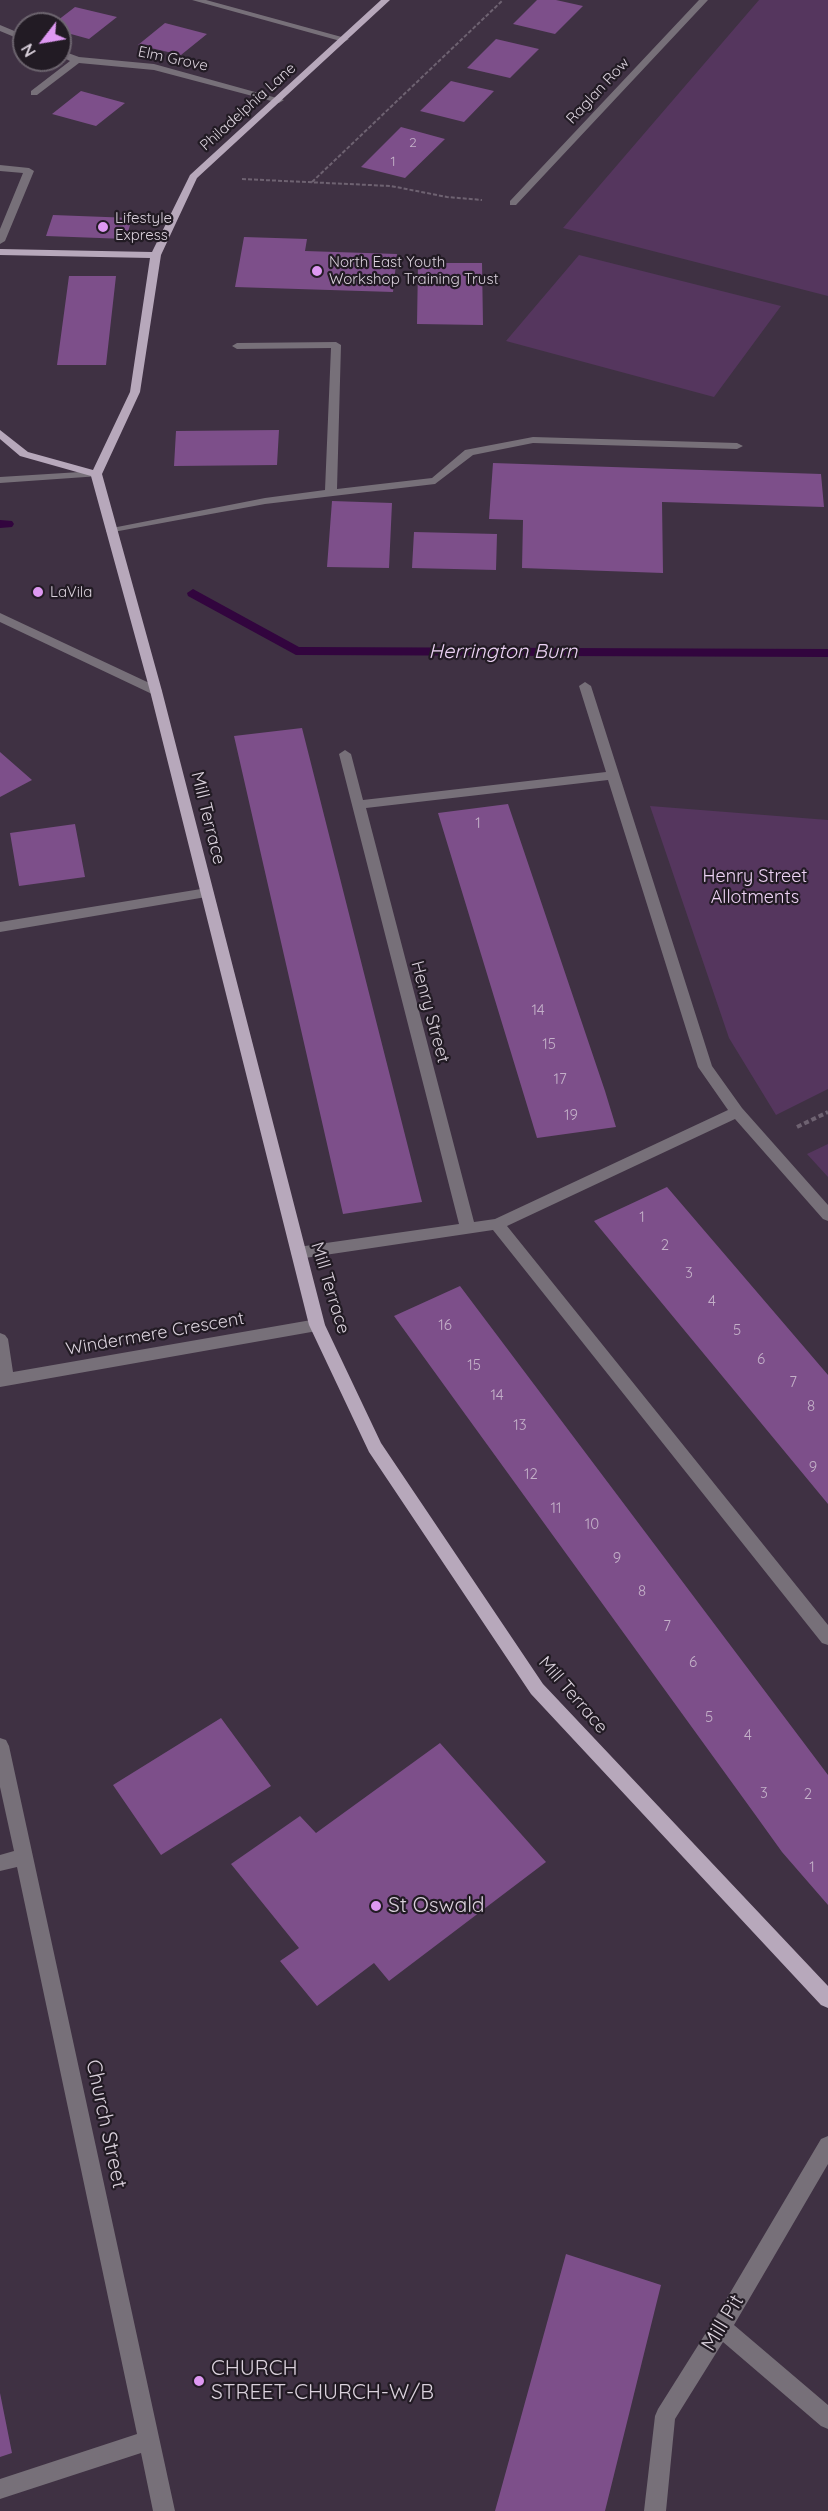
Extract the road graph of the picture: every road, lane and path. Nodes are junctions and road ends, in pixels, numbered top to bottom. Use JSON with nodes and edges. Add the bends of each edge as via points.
{"nodes":[{"id":1,"x":196,"y":0,"type":"edge"},
{"id":2,"x":386,"y":0,"type":"edge"},
{"id":3,"x":503,"y":0,"type":"edge"},
{"id":4,"x":704,"y":0,"type":"edge"},
{"id":5,"x":344,"y":39,"type":"junction"},
{"id":6,"x":72,"y":58,"type":"edge"},
{"id":7,"x":77,"y":60,"type":"junction"},
{"id":8,"x":34,"y":93,"type":"dead end"},
{"id":9,"x":279,"y":100,"type":"junction"},
{"id":10,"x":0,"y":168,"type":"edge"},
{"id":11,"x":193,"y":177,"type":"junction"},
{"id":12,"x":311,"y":182,"type":"junction"},
{"id":13,"x":513,"y":202,"type":"joint"},
{"id":14,"x":0,"y":241,"type":"edge"},
{"id":15,"x":0,"y":252,"type":"edge"},
{"id":16,"x":156,"y":255,"type":"junction"},
{"id":17,"x":237,"y":346,"type":"dead end"},
{"id":18,"x":0,"y":433,"type":"edge"},
{"id":19,"x":737,"y":446,"type":"dead end"},
{"id":20,"x":96,"y":474,"type":"junction"},
{"id":21,"x":0,"y":480,"type":"edge"},
{"id":22,"x":331,"y":493,"type":"junction"},
{"id":23,"x":112,"y":531,"type":"junction"},
{"id":24,"x":0,"y":617,"type":"edge"},
{"id":25,"x":585,"y":686,"type":"dead end"},
{"id":26,"x":156,"y":691,"type":"junction"},
{"id":27,"x":345,"y":754,"type":"dead end"},
{"id":28,"x":614,"y":775,"type":"junction"},
{"id":29,"x":358,"y":805,"type":"junction"},
{"id":30,"x":207,"y":893,"type":"junction"},
{"id":31,"x":0,"y":927,"type":"edge"},
{"id":32,"x":737,"y":1112,"type":"junction"},
{"id":33,"x":828,"y":1215,"type":"edge"},
{"id":34,"x":498,"y":1224,"type":"junction"},
{"id":35,"x":468,"y":1228,"type":"junction"},
{"id":36,"x":298,"y":1253,"type":"junction"},
{"id":37,"x":317,"y":1325,"type":"junction"},
{"id":38,"x":0,"y":1339,"type":"edge"},
{"id":39,"x":3,"y":1381,"type":"edge"},
{"id":40,"x":828,"y":1638,"type":"edge"},
{"id":41,"x":0,"y":1746,"type":"edge"},
{"id":42,"x":24,"y":1857,"type":"junction"},
{"id":43,"x":0,"y":1863,"type":"edge"},
{"id":44,"x":828,"y":1999,"type":"edge"},
{"id":45,"x":828,"y":2146,"type":"edge"},
{"id":46,"x":722,"y":2327,"type":"junction"},
{"id":47,"x":828,"y":2419,"type":"edge"},
{"id":48,"x":149,"y":2440,"type":"junction"},
{"id":49,"x":0,"y":2489,"type":"edge"},
{"id":50,"x":164,"y":2511,"type":"edge"},
{"id":51,"x":655,"y":2511,"type":"edge"}],
"edges":[{"from":1,"to":5,"type":"street"},
{"from":2,"to":5,"type":"main road","name":"Philadelphia Lane"},
{"from":3,"to":12,"type":"path"},
{"from":4,"to":13,"type":"street","name":"Raglan Row"},
{"from":5,"to":9,"type":"main road","name":"Philadelphia Lane"},
{"from":6,"to":7,"type":"street","name":"Elm Grove"},
{"from":7,"to":8,"type":"street"},
{"from":7,"to":9,"type":"street","name":"Elm Grove","via":[[154,67]]},
{"from":9,"to":11,"type":"main road","name":"Philadelphia Lane"},
{"from":10,"to":14,"type":"street","via":[[29,171]]},
{"from":11,"to":12,"type":"path"},
{"from":11,"to":16,"type":"main road","name":"Philadelphia Lane"},
{"from":12,"to":13,"type":"path","via":[[391,186],[447,197]]},
{"from":15,"to":16,"type":"main road"},
{"from":16,"to":20,"type":"main road","name":"Philadelphia Lane","via":[[135,392]]},
{"from":17,"to":22,"type":"street","via":[[336,345]]},
{"from":18,"to":20,"type":"main road","via":[[24,454]]},
{"from":19,"to":22,"type":"street","via":[[533,440],[469,452],[435,481]]},
{"from":20,"to":21,"type":"street"},
{"from":20,"to":23,"type":"main road","name":"Mill Terrace"},
{"from":22,"to":23,"type":"street","via":[[264,501]]},
{"from":23,"to":26,"type":"main road","name":"Mill Terrace"},
{"from":24,"to":26,"type":"street"},
{"from":25,"to":28,"type":"street"},
{"from":26,"to":30,"type":"main road","name":"Mill Terrace"},
{"from":27,"to":29,"type":"street","name":"Henry Street"},
{"from":28,"to":29,"type":"street"},
{"from":28,"to":32,"type":"street","via":[[705,1067]]},
{"from":29,"to":35,"type":"street","name":"Henry Street"},
{"from":30,"to":31,"type":"street"},
{"from":30,"to":36,"type":"main road","name":"Mill Terrace"},
{"from":32,"to":33,"type":"street"},
{"from":32,"to":34,"type":"street"},
{"from":34,"to":35,"type":"street"},
{"from":34,"to":40,"type":"street"},
{"from":35,"to":36,"type":"street"},
{"from":36,"to":37,"type":"main road","name":"Mill Terrace"},
{"from":37,"to":39,"type":"street","name":"Windermere Crescent"},
{"from":37,"to":44,"type":"main road","name":"Mill Terrace","via":[[375,1447],[537,1689]]},
{"from":38,"to":39,"type":"street"},
{"from":41,"to":42,"type":"street","name":"Church Street"},
{"from":42,"to":43,"type":"street"},
{"from":42,"to":48,"type":"street","name":"Church Street"},
{"from":45,"to":46,"type":"street","name":"Mill Pit"},
{"from":46,"to":47,"type":"street"},
{"from":46,"to":51,"type":"street","name":"Mill Pit","via":[[665,2416]]},
{"from":48,"to":49,"type":"street"},
{"from":48,"to":50,"type":"street","name":"Church Street"}]}
